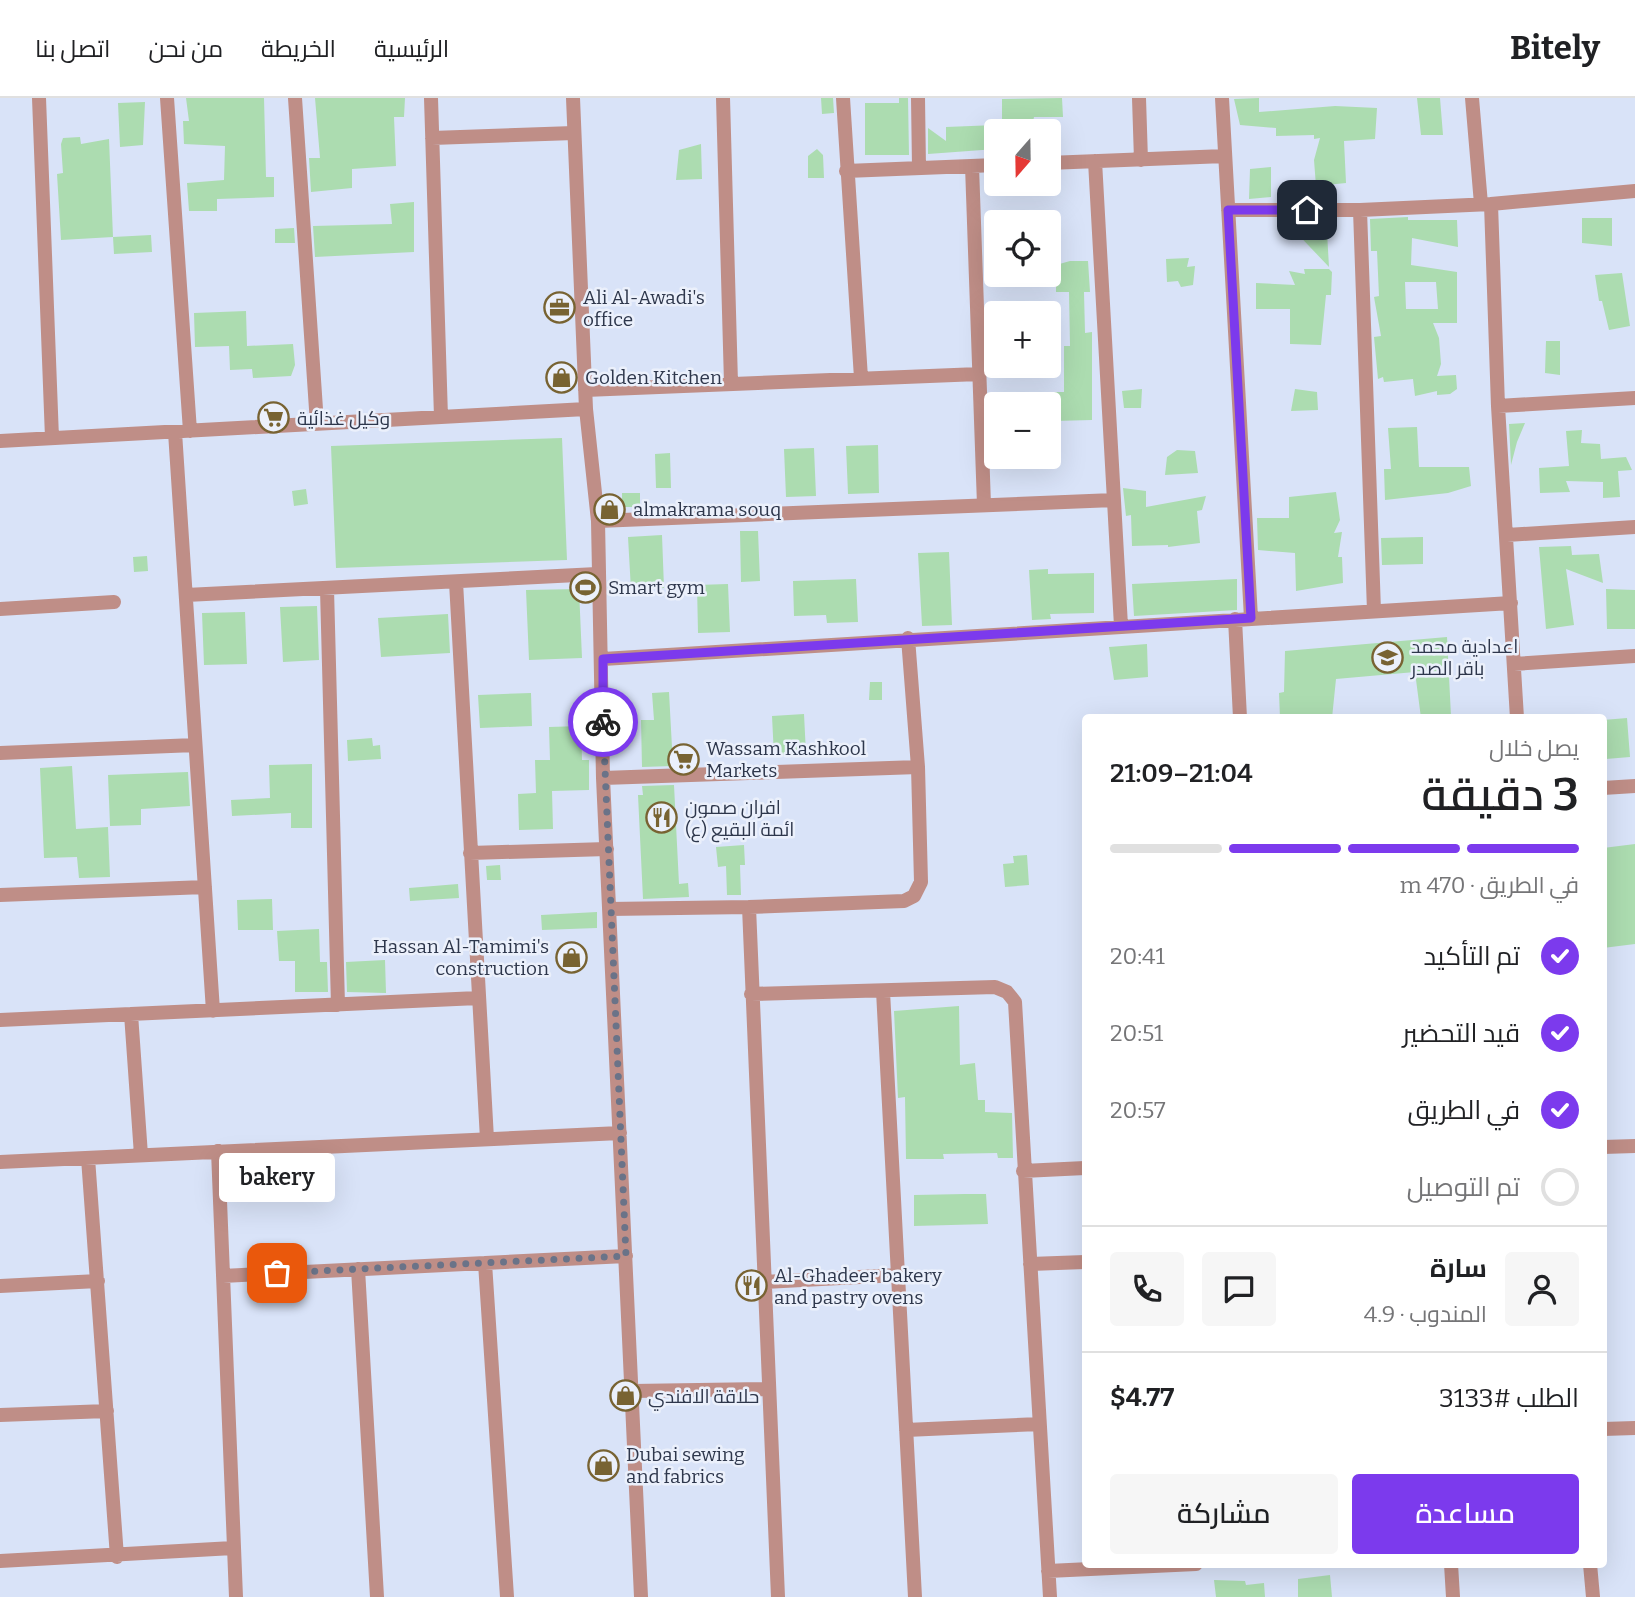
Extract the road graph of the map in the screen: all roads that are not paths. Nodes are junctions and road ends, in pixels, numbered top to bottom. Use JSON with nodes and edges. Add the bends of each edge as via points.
{"nodes":[{"id":1,"x":38,"y":98,"type":"edge"},
{"id":2,"x":167,"y":98,"type":"edge"},
{"id":3,"x":295,"y":98,"type":"edge"},
{"id":4,"x":431,"y":98,"type":"edge"},
{"id":5,"x":573,"y":98,"type":"edge"},
{"id":6,"x":723,"y":98,"type":"edge"},
{"id":7,"x":843,"y":98,"type":"edge"},
{"id":8,"x":918,"y":98,"type":"edge"},
{"id":9,"x":1139,"y":98,"type":"edge"},
{"id":10,"x":1222,"y":98,"type":"edge"},
{"id":11,"x":1472,"y":98,"type":"edge"},
{"id":12,"x":574,"y":133,"type":"junction"},
{"id":13,"x":432,"y":138,"type":"junction"},
{"id":14,"x":1225,"y":156,"type":"junction"},
{"id":15,"x":1141,"y":160,"type":"junction"},
{"id":16,"x":1095,"y":161,"type":"junction"},
{"id":17,"x":1061,"y":162,"type":"edge"},
{"id":18,"x":972,"y":166,"type":"junction"},
{"id":19,"x":984,"y":166,"type":"edge"},
{"id":20,"x":919,"y":168,"type":"junction"},
{"id":21,"x":846,"y":171,"type":"junction"},
{"id":22,"x":1635,"y":191,"type":"edge"},
{"id":23,"x":1486,"y":204,"type":"junction"},
{"id":24,"x":1228,"y":210,"type":"junction"},
{"id":25,"x":1360,"y":210,"type":"junction"},
{"id":26,"x":979,"y":374,"type":"junction"},
{"id":27,"x":861,"y":378,"type":"junction"},
{"id":28,"x":731,"y":383,"type":"junction"},
{"id":29,"x":585,"y":390,"type":"junction"},
{"id":30,"x":1635,"y":398,"type":"edge"},
{"id":31,"x":1498,"y":406,"type":"junction"},
{"id":32,"x":586,"y":409,"type":"junction"},
{"id":33,"x":441,"y":417,"type":"junction"},
{"id":34,"x":317,"y":424,"type":"junction"},
{"id":35,"x":190,"y":430,"type":"junction"},
{"id":36,"x":175,"y":432,"type":"junction"},
{"id":37,"x":52,"y":438,"type":"junction"},
{"id":38,"x":0,"y":441,"type":"edge"},
{"id":39,"x":1114,"y":500,"type":"junction"},
{"id":40,"x":984,"y":505,"type":"junction"},
{"id":41,"x":598,"y":520,"type":"junction"},
{"id":42,"x":1635,"y":527,"type":"edge"},
{"id":43,"x":1507,"y":535,"type":"junction"},
{"id":44,"x":597,"y":574,"type":"junction"},
{"id":45,"x":456,"y":582,"type":"junction"},
{"id":46,"x":327,"y":589,"type":"junction"},
{"id":47,"x":186,"y":595,"type":"junction"},
{"id":48,"x":114,"y":602,"type":"dead end"},
{"id":49,"x":1511,"y":603,"type":"junction"},
{"id":50,"x":0,"y":609,"type":"edge"},
{"id":51,"x":1374,"y":611,"type":"junction"},
{"id":52,"x":1251,"y":618,"type":"junction"},
{"id":53,"x":1236,"y":619,"type":"junction"},
{"id":54,"x":1121,"y":626,"type":"junction"},
{"id":55,"x":908,"y":638,"type":"junction"},
{"id":56,"x":1635,"y":656,"type":"edge"},
{"id":57,"x":603,"y":659,"type":"junction"},
{"id":58,"x":1514,"y":664,"type":"junction"},
{"id":59,"x":1241,"y":714,"type":"edge"},
{"id":60,"x":1517,"y":714,"type":"edge"},
{"id":61,"x":195,"y":745,"type":"junction"},
{"id":62,"x":0,"y":753,"type":"edge"},
{"id":63,"x":918,"y":767,"type":"junction"},
{"id":64,"x":603,"y":778,"type":"junction"},
{"id":65,"x":1635,"y":786,"type":"edge"},
{"id":66,"x":1607,"y":788,"type":"edge"},
{"id":67,"x":607,"y":849,"type":"junction"},
{"id":68,"x":470,"y":853,"type":"junction"},
{"id":69,"x":205,"y":887,"type":"junction"},
{"id":70,"x":0,"y":895,"type":"edge"},
{"id":71,"x":749,"y":907,"type":"junction"},
{"id":72,"x":610,"y":909,"type":"junction"},
{"id":73,"x":883,"y":991,"type":"junction"},
{"id":74,"x":751,"y":994,"type":"junction"},
{"id":75,"x":478,"y":999,"type":"junction"},
{"id":76,"x":338,"y":1005,"type":"junction"},
{"id":77,"x":214,"y":1011,"type":"junction"},
{"id":78,"x":131,"y":1014,"type":"junction"},
{"id":79,"x":0,"y":1020,"type":"edge"},
{"id":80,"x":620,"y":1133,"type":"junction"},
{"id":81,"x":487,"y":1139,"type":"junction"},
{"id":82,"x":1635,"y":1146,"type":"edge"},
{"id":83,"x":1607,"y":1147,"type":"edge"},
{"id":84,"x":218,"y":1152,"type":"junction"},
{"id":85,"x":141,"y":1155,"type":"junction"},
{"id":86,"x":88,"y":1158,"type":"junction"},
{"id":87,"x":0,"y":1162,"type":"edge"},
{"id":88,"x":1082,"y":1168,"type":"edge"},
{"id":89,"x":1023,"y":1171,"type":"junction"},
{"id":90,"x":626,"y":1256,"type":"junction"},
{"id":91,"x":1082,"y":1262,"type":"edge"},
{"id":92,"x":485,"y":1263,"type":"junction"},
{"id":93,"x":1030,"y":1264,"type":"junction"},
{"id":94,"x":358,"y":1269,"type":"junction"},
{"id":95,"x":898,"y":1275,"type":"junction"},
{"id":96,"x":223,"y":1276,"type":"junction"},
{"id":97,"x":98,"y":1280,"type":"junction"},
{"id":98,"x":764,"y":1282,"type":"junction"},
{"id":99,"x":0,"y":1286,"type":"edge"},
{"id":100,"x":769,"y":1389,"type":"junction"},
{"id":101,"x":632,"y":1391,"type":"junction"},
{"id":102,"x":107,"y":1410,"type":"junction"},
{"id":103,"x":0,"y":1415,"type":"edge"},
{"id":104,"x":1039,"y":1424,"type":"junction"},
{"id":105,"x":1635,"y":1428,"type":"edge"},
{"id":106,"x":1607,"y":1429,"type":"edge"},
{"id":107,"x":906,"y":1430,"type":"junction"},
{"id":108,"x":233,"y":1549,"type":"junction"},
{"id":109,"x":117,"y":1557,"type":"junction"},
{"id":110,"x":0,"y":1561,"type":"edge"},
{"id":111,"x":1112,"y":1568,"type":"edge"},
{"id":112,"x":1451,"y":1568,"type":"edge"},
{"id":113,"x":1590,"y":1568,"type":"edge"},
{"id":114,"x":1048,"y":1571,"type":"junction"},
{"id":115,"x":236,"y":1597,"type":"edge"},
{"id":116,"x":377,"y":1597,"type":"edge"},
{"id":117,"x":507,"y":1597,"type":"edge"},
{"id":118,"x":641,"y":1597,"type":"edge"},
{"id":119,"x":778,"y":1597,"type":"edge"},
{"id":120,"x":915,"y":1597,"type":"edge"},
{"id":121,"x":1049,"y":1597,"type":"edge"},
{"id":122,"x":1453,"y":1597,"type":"edge"},
{"id":123,"x":1593,"y":1597,"type":"edge"}],
"edges":[{"from":1,"to":37,"type":"street"},
{"from":2,"to":35,"type":"street"},
{"from":3,"to":34,"type":"street"},
{"from":4,"to":13,"type":"street"},
{"from":5,"to":12,"type":"street"},
{"from":6,"to":28,"type":"street"},
{"from":7,"to":21,"type":"street"},
{"from":8,"to":20,"type":"street"},
{"from":9,"to":15,"type":"street"},
{"from":10,"to":14,"type":"street"},
{"from":11,"to":23,"type":"street"},
{"from":12,"to":13,"type":"street"},
{"from":12,"to":29,"type":"street"},
{"from":13,"to":33,"type":"street"},
{"from":14,"to":15,"type":"street"},
{"from":14,"to":24,"type":"street"},
{"from":15,"to":16,"type":"street"},
{"from":16,"to":17,"type":"street"},
{"from":16,"to":39,"type":"street"},
{"from":18,"to":19,"type":"street"},
{"from":18,"to":20,"type":"street"},
{"from":18,"to":26,"type":"street"},
{"from":20,"to":21,"type":"street"},
{"from":21,"to":27,"type":"street"},
{"from":22,"to":23,"type":"street"},
{"from":23,"to":25,"type":"street"},
{"from":23,"to":31,"type":"street"},
{"from":24,"to":25,"type":"street"},
{"from":24,"to":52,"type":"street"},
{"from":25,"to":51,"type":"street"},
{"from":26,"to":27,"type":"street"},
{"from":26,"to":40,"type":"street"},
{"from":27,"to":28,"type":"street"},
{"from":28,"to":29,"type":"street"},
{"from":29,"to":32,"type":"street"},
{"from":30,"to":31,"type":"street"},
{"from":31,"to":43,"type":"street"},
{"from":32,"to":33,"type":"street"},
{"from":32,"to":41,"type":"street"},
{"from":33,"to":34,"type":"street"},
{"from":34,"to":35,"type":"street"},
{"from":35,"to":36,"type":"street"},
{"from":36,"to":37,"type":"street"},
{"from":36,"to":47,"type":"street"},
{"from":37,"to":38,"type":"street"},
{"from":39,"to":40,"type":"street"},
{"from":39,"to":54,"type":"street"},
{"from":40,"to":41,"type":"street"},
{"from":41,"to":44,"type":"street"},
{"from":42,"to":43,"type":"street"},
{"from":43,"to":49,"type":"street"},
{"from":44,"to":45,"type":"street"},
{"from":44,"to":57,"type":"street"},
{"from":45,"to":46,"type":"street"},
{"from":45,"to":68,"type":"street"},
{"from":46,"to":47,"type":"street"},
{"from":46,"to":76,"type":"street"},
{"from":47,"to":61,"type":"street"},
{"from":48,"to":50,"type":"street"},
{"from":49,"to":51,"type":"street"},
{"from":49,"to":58,"type":"street"},
{"from":51,"to":52,"type":"street"},
{"from":52,"to":53,"type":"street"},
{"from":53,"to":54,"type":"street"},
{"from":53,"to":59,"type":"street"},
{"from":54,"to":55,"type":"street"},
{"from":55,"to":57,"type":"street"},
{"from":55,"to":63,"type":"street"},
{"from":56,"to":58,"type":"street"},
{"from":57,"to":64,"type":"street"},
{"from":58,"to":60,"type":"street"},
{"from":61,"to":62,"type":"street"},
{"from":61,"to":69,"type":"street"},
{"from":63,"to":64,"type":"street"},
{"from":63,"to":71,"type":"street","via":[[921,883],[914,896],[904,901]]},
{"from":64,"to":67,"type":"street"},
{"from":65,"to":66,"type":"street"},
{"from":67,"to":68,"type":"street"},
{"from":67,"to":72,"type":"street"},
{"from":68,"to":75,"type":"street"},
{"from":69,"to":70,"type":"street"},
{"from":69,"to":77,"type":"street"},
{"from":71,"to":72,"type":"street"},
{"from":71,"to":74,"type":"street"},
{"from":72,"to":80,"type":"street"},
{"from":73,"to":74,"type":"street"},
{"from":73,"to":89,"type":"street","via":[[995,987],[1015,1002]]},
{"from":73,"to":95,"type":"street"},
{"from":74,"to":98,"type":"street"},
{"from":75,"to":76,"type":"street"},
{"from":75,"to":81,"type":"street"},
{"from":76,"to":77,"type":"street"},
{"from":77,"to":78,"type":"street"},
{"from":78,"to":79,"type":"street"},
{"from":78,"to":85,"type":"street"},
{"from":80,"to":81,"type":"street"},
{"from":80,"to":90,"type":"street"},
{"from":81,"to":84,"type":"street"},
{"from":82,"to":83,"type":"street"},
{"from":84,"to":85,"type":"street"},
{"from":84,"to":96,"type":"street"},
{"from":85,"to":86,"type":"street"},
{"from":86,"to":87,"type":"street"},
{"from":86,"to":97,"type":"street"},
{"from":88,"to":89,"type":"street"},
{"from":89,"to":93,"type":"street"},
{"from":90,"to":92,"type":"street"},
{"from":90,"to":101,"type":"street"},
{"from":91,"to":93,"type":"street"},
{"from":92,"to":94,"type":"street"},
{"from":92,"to":117,"type":"street"},
{"from":93,"to":104,"type":"street"},
{"from":94,"to":96,"type":"street"},
{"from":94,"to":116,"type":"street"},
{"from":95,"to":98,"type":"street"},
{"from":95,"to":107,"type":"street"},
{"from":96,"to":108,"type":"street"},
{"from":97,"to":99,"type":"street"},
{"from":97,"to":102,"type":"street"},
{"from":98,"to":100,"type":"street"},
{"from":100,"to":101,"type":"street"},
{"from":100,"to":119,"type":"street"},
{"from":101,"to":118,"type":"street"},
{"from":102,"to":103,"type":"street"},
{"from":102,"to":109,"type":"street"},
{"from":104,"to":107,"type":"street"},
{"from":104,"to":114,"type":"street"},
{"from":105,"to":106,"type":"street"},
{"from":107,"to":120,"type":"street"},
{"from":108,"to":109,"type":"street"},
{"from":108,"to":115,"type":"street"},
{"from":109,"to":110,"type":"street"},
{"from":111,"to":114,"type":"street"},
{"from":112,"to":122,"type":"street"},
{"from":113,"to":123,"type":"street"},
{"from":114,"to":121,"type":"street"}]}
